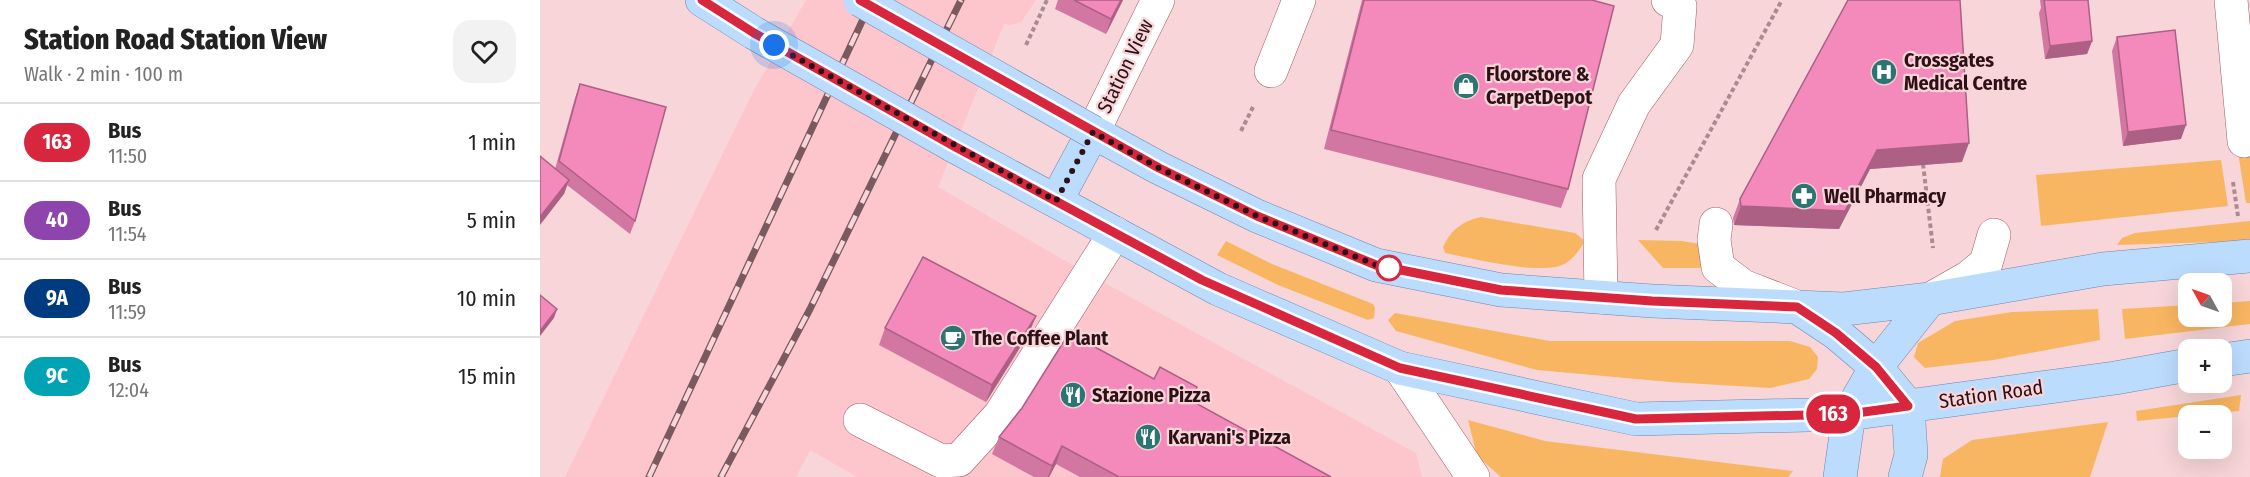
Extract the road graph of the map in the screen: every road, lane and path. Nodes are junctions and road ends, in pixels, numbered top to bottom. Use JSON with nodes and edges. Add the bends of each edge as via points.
{"nodes":[{"id":1,"x":702,"y":0,"type":"edge"},
{"id":2,"x":860,"y":0,"type":"edge"},
{"id":3,"x":1047,"y":0,"type":"edge"},
{"id":4,"x":1158,"y":0,"type":"edge"},
{"id":5,"x":1299,"y":0,"type":"edge"},
{"id":6,"x":1668,"y":0,"type":"edge"},
{"id":7,"x":1782,"y":0,"type":"edge"},
{"id":8,"x":2231,"y":0,"type":"edge"},
{"id":9,"x":1271,"y":71,"type":"dead end"},
{"id":10,"x":1008,"y":84,"type":"junction"},
{"id":11,"x":1093,"y":132,"type":"junction"},
{"id":12,"x":2244,"y":141,"type":"dead end"},
{"id":13,"x":1923,"y":164,"type":"edge"},
{"id":14,"x":1056,"y":201,"type":"junction"},
{"id":15,"x":1716,"y":224,"type":"dead end"},
{"id":16,"x":1656,"y":230,"type":"dead end"},
{"id":17,"x":1114,"y":233,"type":"junction"},
{"id":18,"x":1994,"y":235,"type":"dead end"},
{"id":19,"x":1933,"y":248,"type":"dead end"},
{"id":20,"x":2250,"y":256,"type":"edge"},
{"id":21,"x":1601,"y":297,"type":"junction"},
{"id":22,"x":1930,"y":299,"type":"junction"},
{"id":23,"x":1797,"y":307,"type":"junction"},
{"id":24,"x":2250,"y":356,"type":"edge"},
{"id":25,"x":2232,"y":359,"type":"edge"},
{"id":26,"x":2178,"y":366,"type":"edge"},
{"id":27,"x":1876,"y":367,"type":"junction"},
{"id":28,"x":1400,"y":368,"type":"junction"},
{"id":29,"x":1908,"y":406,"type":"junction"},
{"id":30,"x":1849,"y":414,"type":"junction"},
{"id":31,"x":860,"y":420,"type":"dead end"},
{"id":32,"x":1473,"y":477,"type":"edge"},
{"id":33,"x":1840,"y":477,"type":"edge"},
{"id":34,"x":1905,"y":477,"type":"edge"}],
"edges":[{"from":1,"to":14,"type":"main road","name":"Station Road","bridge":true,"via":[[754,33]]},
{"from":2,"to":10,"type":"main road","bridge":true},
{"from":3,"to":10,"type":"path"},
{"from":4,"to":11,"type":"street","name":"Station View"},
{"from":5,"to":9,"type":"street"},
{"from":6,"to":21,"type":"street","via":[[1680,6],[1677,45],[1634,104],[1599,179]]},
{"from":7,"to":16,"type":"path"},
{"from":8,"to":12,"type":"street"},
{"from":10,"to":11,"type":"main road","bridge":true},
{"from":11,"to":14,"type":"main road"},
{"from":11,"to":21,"type":"main road","via":[[1257,216],[1376,265],[1501,290]]},
{"from":13,"to":19,"type":"path"},
{"from":14,"to":17,"type":"main road","name":"Station Road"},
{"from":15,"to":23,"type":"street","via":[[1718,267],[1743,286]]},
{"from":17,"to":28,"type":"main road","name":"Station Road","via":[[1218,289]]},
{"from":17,"to":31,"type":"street","via":[[1000,415],[959,460],[941,461]]},
{"from":18,"to":22,"type":"street","via":[[1986,263]]},
{"from":20,"to":22,"type":"main road","via":[[2103,269]]},
{"from":21,"to":23,"type":"main road"},
{"from":22,"to":23,"type":"main road","via":[[1844,309]]},
{"from":22,"to":27,"type":"main road"},
{"from":23,"to":27,"type":"main road"},
{"from":24,"to":25,"type":"main road"},
{"from":26,"to":29,"type":"main road","name":"Station Road"},
{"from":27,"to":29,"type":"main road"},
{"from":27,"to":30,"type":"main road"},
{"from":28,"to":30,"type":"main road","name":"Station Road","via":[[1636,419]]},
{"from":28,"to":32,"type":"street"},
{"from":29,"to":30,"type":"main road","name":"Station Road"},
{"from":29,"to":34,"type":"main road","via":[[1911,455]]},
{"from":30,"to":33,"type":"main road"}]}
